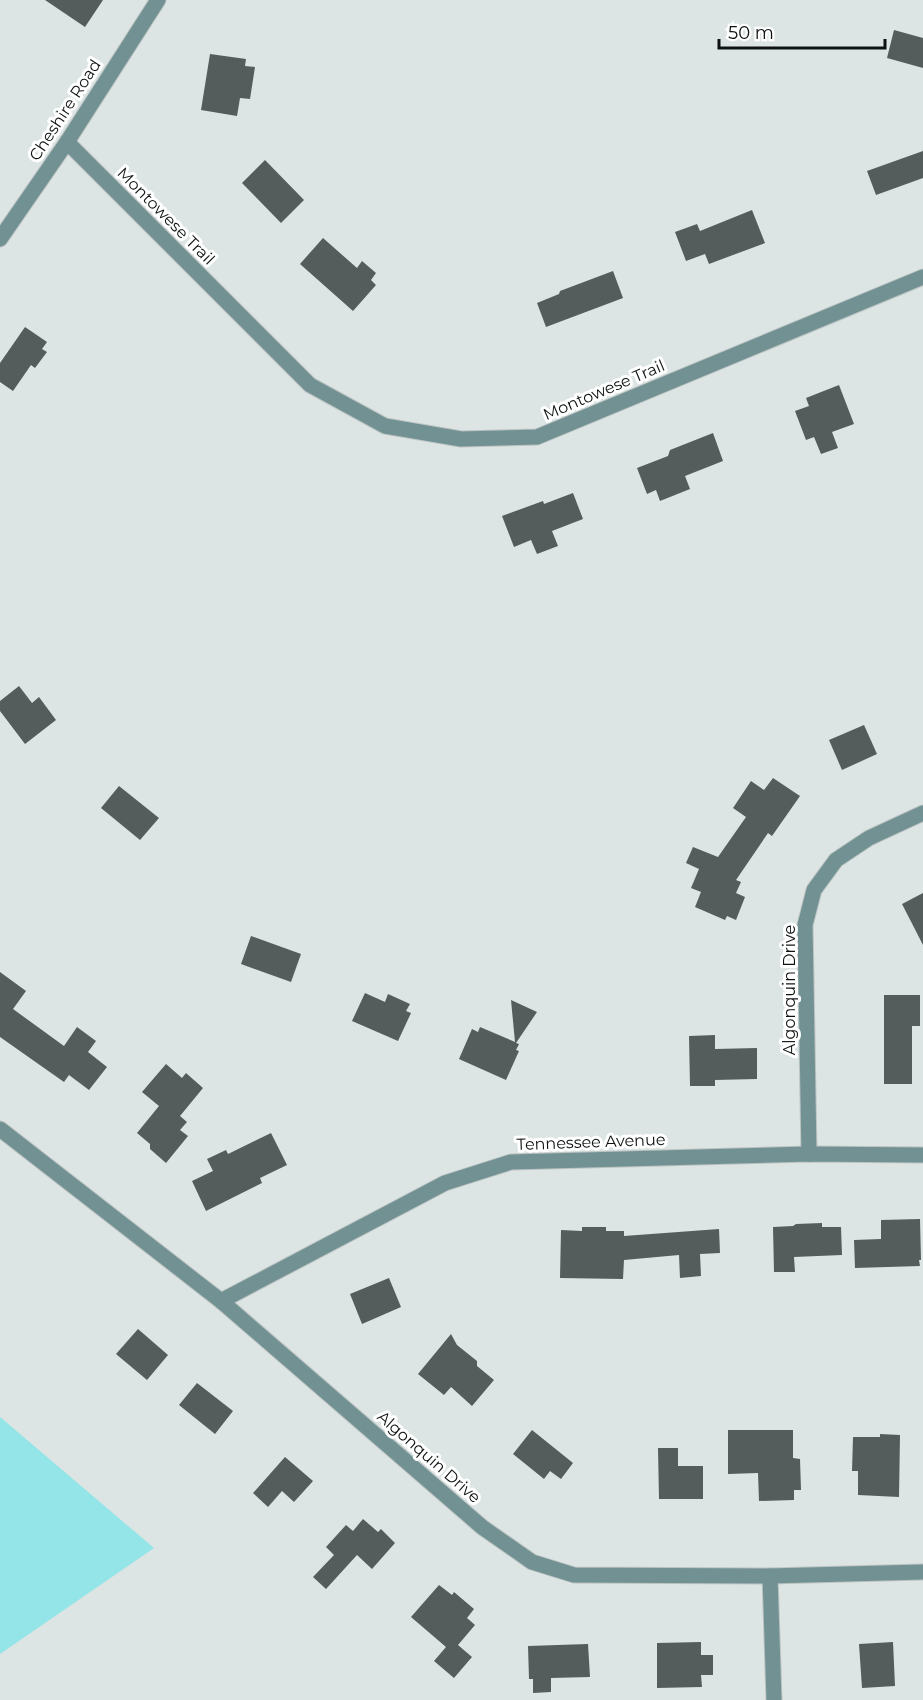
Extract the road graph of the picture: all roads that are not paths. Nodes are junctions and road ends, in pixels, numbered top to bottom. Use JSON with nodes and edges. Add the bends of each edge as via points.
{"nodes":[{"id":1,"x":158,"y":0,"type":"edge"},
{"id":2,"x":67,"y":142,"type":"junction"},
{"id":3,"x":0,"y":239,"type":"edge"},
{"id":4,"x":923,"y":277,"type":"edge"},
{"id":5,"x":923,"y":813,"type":"edge"},
{"id":6,"x":0,"y":1129,"type":"edge"},
{"id":7,"x":809,"y":1154,"type":"junction"},
{"id":8,"x":923,"y":1155,"type":"edge"},
{"id":9,"x":221,"y":1301,"type":"junction"},
{"id":10,"x":923,"y":1572,"type":"edge"},
{"id":11,"x":770,"y":1576,"type":"junction"},
{"id":12,"x":774,"y":1700,"type":"edge"}],
"edges":[{"from":1,"to":2,"type":"street","name":"Cheshire Road"},
{"from":2,"to":3,"type":"street","name":"Cheshire Road"},
{"from":2,"to":4,"type":"street","name":"Montowese Trail","via":[[310,386],[385,426],[461,439],[537,437]]},
{"from":5,"to":7,"type":"street","name":"Algonquin Drive","via":[[869,838],[836,860],[814,890],[805,925]]},
{"from":6,"to":9,"type":"street","name":"Algonquin Drive"},
{"from":7,"to":8,"type":"street","name":"Tennessee Avenue"},
{"from":7,"to":9,"type":"street","name":"Tennessee Avenue","via":[[511,1162],[445,1183]]},
{"from":9,"to":11,"type":"street","name":"Algonquin Drive","via":[[482,1527],[532,1562],[574,1575]]},
{"from":10,"to":11,"type":"street","name":"Algonquin Drive"},
{"from":11,"to":12,"type":"street"}]}
